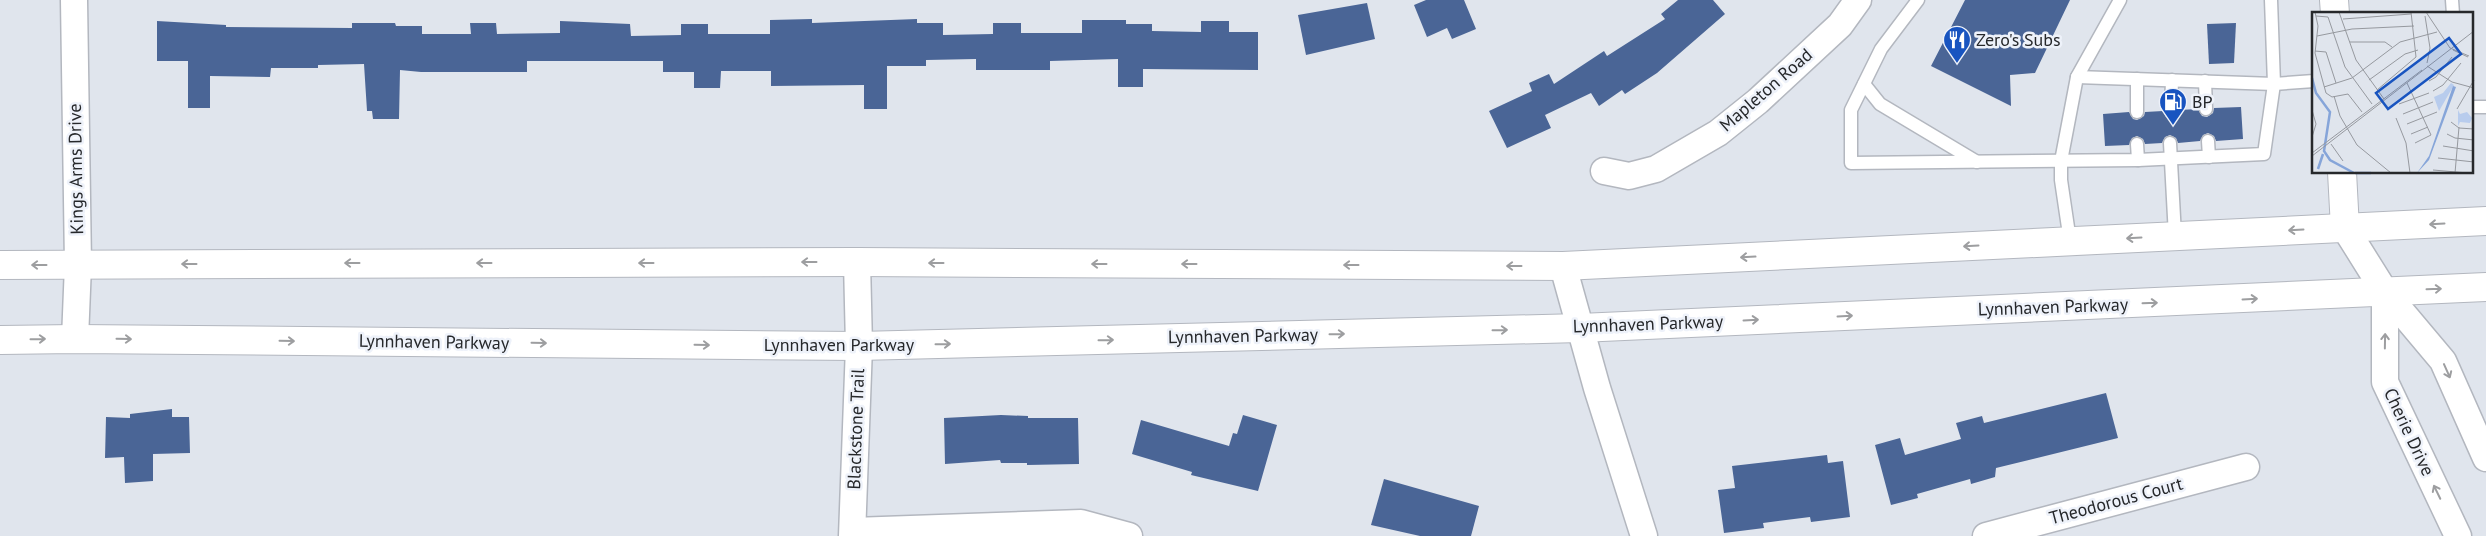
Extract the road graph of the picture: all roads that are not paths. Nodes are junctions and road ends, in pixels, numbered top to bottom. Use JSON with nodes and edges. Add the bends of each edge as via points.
{"nodes":[{"id":1,"x":74,"y":0,"type":"edge"},
{"id":2,"x":1858,"y":0,"type":"edge"},
{"id":3,"x":1918,"y":0,"type":"edge"},
{"id":4,"x":2120,"y":0,"type":"edge"},
{"id":5,"x":2271,"y":0,"type":"edge"},
{"id":6,"x":2077,"y":77,"type":"junction"},
{"id":7,"x":2137,"y":79,"type":"junction"},
{"id":8,"x":2172,"y":80,"type":"junction"},
{"id":9,"x":2204,"y":81,"type":"junction"},
{"id":10,"x":2312,"y":81,"type":"edge"},
{"id":11,"x":1864,"y":84,"type":"junction"},
{"id":12,"x":2274,"y":84,"type":"junction"},
{"id":13,"x":2206,"y":108,"type":"dead end"},
{"id":14,"x":2171,"y":110,"type":"dead end"},
{"id":15,"x":2137,"y":112,"type":"dead end"},
{"id":16,"x":2208,"y":141,"type":"dead end"},
{"id":17,"x":2170,"y":143,"type":"dead end"},
{"id":18,"x":2137,"y":144,"type":"dead end"},
{"id":19,"x":2209,"y":156,"type":"junction"},
{"id":20,"x":2171,"y":158,"type":"junction"},
{"id":21,"x":2138,"y":160,"type":"junction"},
{"id":22,"x":2061,"y":161,"type":"junction"},
{"id":23,"x":1977,"y":162,"type":"junction"},
{"id":24,"x":1604,"y":171,"type":"dead end"},
{"id":25,"x":2342,"y":174,"type":"edge"},
{"id":26,"x":2486,"y":222,"type":"edge"},
{"id":27,"x":2345,"y":228,"type":"junction"},
{"id":28,"x":2175,"y":236,"type":"junction"},
{"id":29,"x":2070,"y":241,"type":"junction"},
{"id":30,"x":858,"y":262,"type":"junction"},
{"id":31,"x":0,"y":265,"type":"edge"},
{"id":32,"x":78,"y":265,"type":"junction"},
{"id":33,"x":1563,"y":266,"type":"junction"},
{"id":34,"x":2486,"y":287,"type":"edge"},
{"id":35,"x":2386,"y":292,"type":"junction"},
{"id":36,"x":1580,"y":328,"type":"junction"},
{"id":37,"x":75,"y":339,"type":"junction"},
{"id":38,"x":0,"y":340,"type":"edge"},
{"id":39,"x":860,"y":346,"type":"junction"},
{"id":40,"x":2486,"y":458,"type":"edge"},
{"id":41,"x":2246,"y":467,"type":"dead end"},
{"id":42,"x":853,"y":534,"type":"edge"},
{"id":43,"x":1129,"y":536,"type":"edge"},
{"id":44,"x":1644,"y":536,"type":"edge"},
{"id":45,"x":1986,"y":536,"type":"edge"},
{"id":46,"x":2458,"y":536,"type":"edge"}],
"edges":[{"from":1,"to":32,"type":"street","name":"Kings Arms Drive"},
{"from":2,"to":24,"type":"street","name":"Mapleton Road","via":[[1840,25],[1758,101],[1718,133],[1656,169],[1629,176]]},
{"from":3,"to":11,"type":"lane","via":[[1881,49]]},
{"from":4,"to":6,"type":"lane"},
{"from":5,"to":12,"type":"lane"},
{"from":6,"to":7,"type":"lane"},
{"from":6,"to":22,"type":"lane"},
{"from":7,"to":8,"type":"lane"},
{"from":7,"to":15,"type":"lane"},
{"from":8,"to":9,"type":"lane"},
{"from":8,"to":14,"type":"lane"},
{"from":9,"to":12,"type":"lane"},
{"from":9,"to":13,"type":"lane"},
{"from":10,"to":12,"type":"lane"},
{"from":11,"to":23,"type":"lane","via":[[1880,104]]},
{"from":11,"to":23,"type":"lane","via":[[1851,110],[1851,163]]},
{"from":12,"to":19,"type":"lane","via":[[2264,154]]},
{"from":16,"to":19,"type":"lane"},
{"from":17,"to":20,"type":"lane"},
{"from":18,"to":21,"type":"lane"},
{"from":19,"to":20,"type":"lane"},
{"from":20,"to":21,"type":"lane"},
{"from":20,"to":28,"type":"lane"},
{"from":21,"to":22,"type":"lane"},
{"from":22,"to":23,"type":"lane"},
{"from":22,"to":29,"type":"lane","via":[[2060,180]]},
{"from":25,"to":27,"type":"main road"},
{"from":26,"to":27,"type":"main road","one_way":true},
{"from":27,"to":28,"type":"main road","one_way":true},
{"from":27,"to":35,"type":"street"},
{"from":28,"to":29,"type":"main road","one_way":true},
{"from":29,"to":33,"type":"main road","one_way":true},
{"from":30,"to":32,"type":"main road","one_way":true},
{"from":33,"to":30,"type":"main road","one_way":true},
{"from":30,"to":39,"type":"street","name":"Blackstone Trail"},
{"from":32,"to":31,"type":"main road","one_way":true},
{"from":32,"to":37,"type":"street","name":"Kings Arms Drive"},
{"from":33,"to":36,"type":"street"},
{"from":35,"to":34,"type":"main road","name":"Lynnhaven Parkway","one_way":true},
{"from":36,"to":35,"type":"main road","name":"Lynnhaven Parkway","one_way":true},
{"from":35,"to":40,"type":"street","one_way":true,"via":[[2443,361]]},
{"from":46,"to":35,"type":"street","name":"Cherie Drive","one_way":true,"via":[[2385,382]]},
{"from":39,"to":36,"type":"main road","name":"Lynnhaven Parkway","one_way":true},
{"from":36,"to":44,"type":"street"},
{"from":38,"to":37,"type":"main road","name":"Lynnhaven Parkway","one_way":true},
{"from":37,"to":39,"type":"main road","name":"Lynnhaven Parkway","one_way":true},
{"from":39,"to":42,"type":"street","name":"Blackstone Trail"},
{"from":41,"to":45,"type":"street","name":"Theodorous Court"},
{"from":42,"to":43,"type":"street","via":[[1082,523]]}]}
